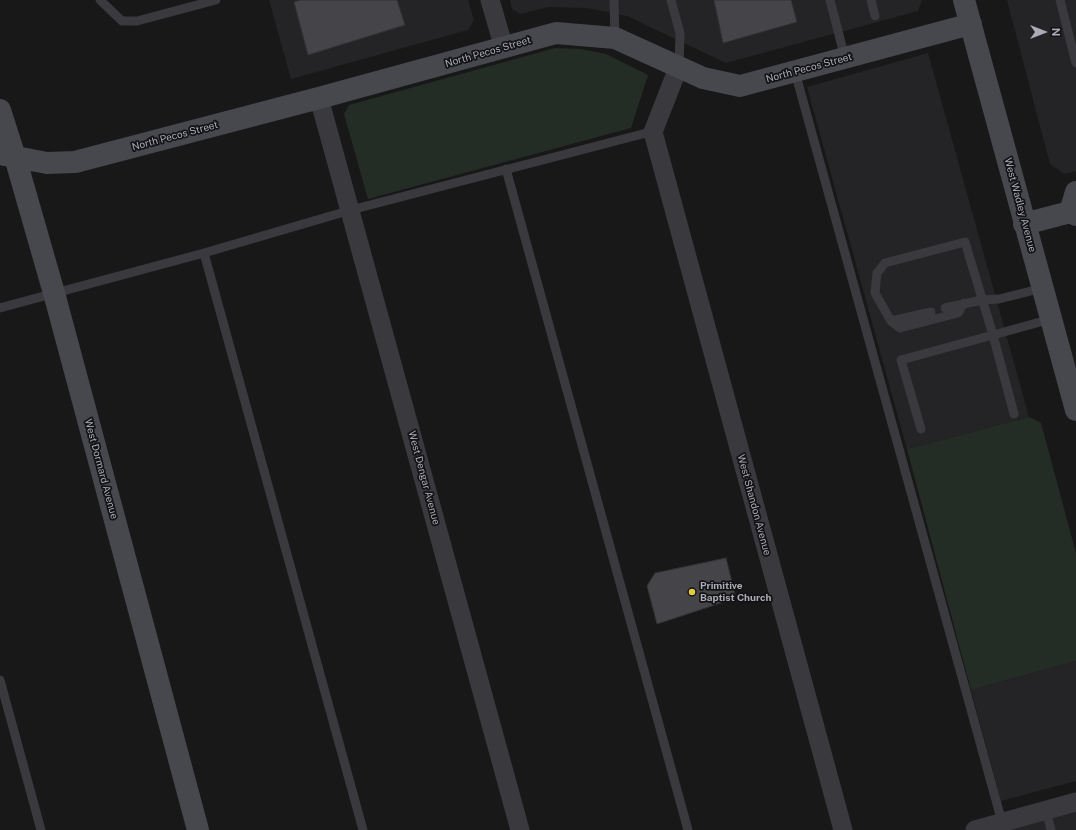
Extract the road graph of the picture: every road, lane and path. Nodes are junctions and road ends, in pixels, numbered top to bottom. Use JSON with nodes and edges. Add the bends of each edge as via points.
{"nodes":[{"id":1,"x":100,"y":0,"type":"edge"},
{"id":2,"x":216,"y":0,"type":"edge"},
{"id":3,"x":490,"y":0,"type":"edge"},
{"id":4,"x":614,"y":0,"type":"edge"},
{"id":5,"x":671,"y":0,"type":"edge"},
{"id":6,"x":830,"y":0,"type":"edge"},
{"id":7,"x":871,"y":0,"type":"edge"},
{"id":8,"x":964,"y":0,"type":"edge"},
{"id":9,"x":1060,"y":0,"type":"edge"},
{"id":10,"x":875,"y":16,"type":"dead end"},
{"id":11,"x":971,"y":24,"type":"junction"},
{"id":12,"x":615,"y":38,"type":"junction"},
{"id":13,"x":504,"y":48,"type":"junction"},
{"id":14,"x":845,"y":58,"type":"junction"},
{"id":15,"x":1076,"y":63,"type":"edge"},
{"id":16,"x":678,"y":68,"type":"junction"},
{"id":17,"x":795,"y":72,"type":"junction"},
{"id":18,"x":319,"y":98,"type":"junction"},
{"id":19,"x":0,"y":110,"type":"edge"},
{"id":20,"x":654,"y":130,"type":"junction"},
{"id":21,"x":8,"y":155,"type":"edge"},
{"id":22,"x":506,"y":169,"type":"junction"},
{"id":23,"x":1074,"y":206,"type":"edge"},
{"id":24,"x":351,"y":210,"type":"junction"},
{"id":25,"x":1024,"y":224,"type":"junction"},
{"id":26,"x":204,"y":253,"type":"junction"},
{"id":27,"x":1043,"y":288,"type":"junction"},
{"id":28,"x":54,"y":293,"type":"junction"},
{"id":29,"x":982,"y":300,"type":"junction"},
{"id":30,"x":964,"y":303,"type":"junction"},
{"id":31,"x":0,"y":308,"type":"edge"},
{"id":32,"x":945,"y":308,"type":"dead end"},
{"id":33,"x":931,"y":312,"type":"dead end"},
{"id":34,"x":1051,"y":319,"type":"junction"},
{"id":35,"x":891,"y":321,"type":"junction"},
{"id":36,"x":993,"y":335,"type":"junction"},
{"id":37,"x":1076,"y":410,"type":"edge"},
{"id":38,"x":1014,"y":414,"type":"dead end"},
{"id":39,"x":921,"y":429,"type":"dead end"},
{"id":40,"x":0,"y":680,"type":"edge"},
{"id":41,"x":1076,"y":802,"type":"edge"},
{"id":42,"x":1046,"y":810,"type":"junction"},
{"id":43,"x":1002,"y":822,"type":"junction"},
{"id":44,"x":41,"y":830,"type":"edge"},
{"id":45,"x":198,"y":830,"type":"edge"},
{"id":46,"x":363,"y":830,"type":"edge"},
{"id":47,"x":520,"y":830,"type":"edge"},
{"id":48,"x":688,"y":830,"type":"edge"},
{"id":49,"x":843,"y":830,"type":"edge"},
{"id":50,"x":975,"y":830,"type":"edge"},
{"id":51,"x":1052,"y":830,"type":"edge"}],
"edges":[{"from":1,"to":2,"type":"lane","via":[[122,20],[137,21]]},
{"from":3,"to":13,"type":"street"},
{"from":4,"to":12,"type":"lane"},
{"from":5,"to":16,"type":"lane","via":[[680,33]]},
{"from":6,"to":14,"type":"lane"},
{"from":7,"to":10,"type":"lane"},
{"from":8,"to":11,"type":"street","name":"West Wadley Avenue"},
{"from":9,"to":15,"type":"lane"},
{"from":11,"to":14,"type":"street","name":"North Pecos Street"},
{"from":11,"to":25,"type":"street","name":"West Wadley Avenue"},
{"from":12,"to":13,"type":"street","name":"North Pecos Street","via":[[556,33]]},
{"from":12,"to":16,"type":"street","name":"North Pecos Street"},
{"from":13,"to":18,"type":"street","name":"North Pecos Street"},
{"from":14,"to":17,"type":"street","name":"North Pecos Street"},
{"from":16,"to":17,"type":"street","name":"North Pecos Street","via":[[703,78],[740,86]]},
{"from":16,"to":20,"type":"street"},
{"from":17,"to":43,"type":"lane"},
{"from":18,"to":21,"type":"street","name":"North Pecos Street","via":[[75,162],[47,163]]},
{"from":18,"to":24,"type":"street","name":"West Dengar Avenue"},
{"from":19,"to":21,"type":"street","name":"West Dormard Avenue"},
{"from":20,"to":22,"type":"lane"},
{"from":20,"to":49,"type":"street","name":"West Shandon Avenue"},
{"from":21,"to":28,"type":"street","name":"West Dormard Avenue"},
{"from":22,"to":24,"type":"lane"},
{"from":22,"to":48,"type":"lane"},
{"from":23,"to":25,"type":"street"},
{"from":24,"to":26,"type":"lane"},
{"from":24,"to":47,"type":"street","name":"West Dengar Avenue"},
{"from":25,"to":27,"type":"street","name":"West Wadley Avenue"},
{"from":26,"to":28,"type":"lane"},
{"from":26,"to":46,"type":"lane"},
{"from":27,"to":29,"type":"lane","via":[[999,299]]},
{"from":27,"to":34,"type":"street","name":"West Wadley Avenue"},
{"from":28,"to":31,"type":"lane"},
{"from":28,"to":45,"type":"street","name":"West Dormard Avenue"},
{"from":29,"to":30,"type":"lane"},
{"from":29,"to":35,"type":"lane","via":[[965,242],[885,263],[877,273],[875,293]]},
{"from":29,"to":36,"type":"lane"},
{"from":30,"to":32,"type":"lane"},
{"from":30,"to":35,"type":"lane","via":[[958,313],[900,328]]},
{"from":33,"to":35,"type":"lane"},
{"from":34,"to":36,"type":"lane"},
{"from":34,"to":37,"type":"street","name":"West Wadley Avenue"},
{"from":36,"to":38,"type":"lane"},
{"from":36,"to":39,"type":"lane","via":[[900,360]]},
{"from":40,"to":44,"type":"lane"},
{"from":41,"to":42,"type":"street"},
{"from":42,"to":43,"type":"street"},
{"from":42,"to":51,"type":"lane"},
{"from":43,"to":50,"type":"street"}]}
